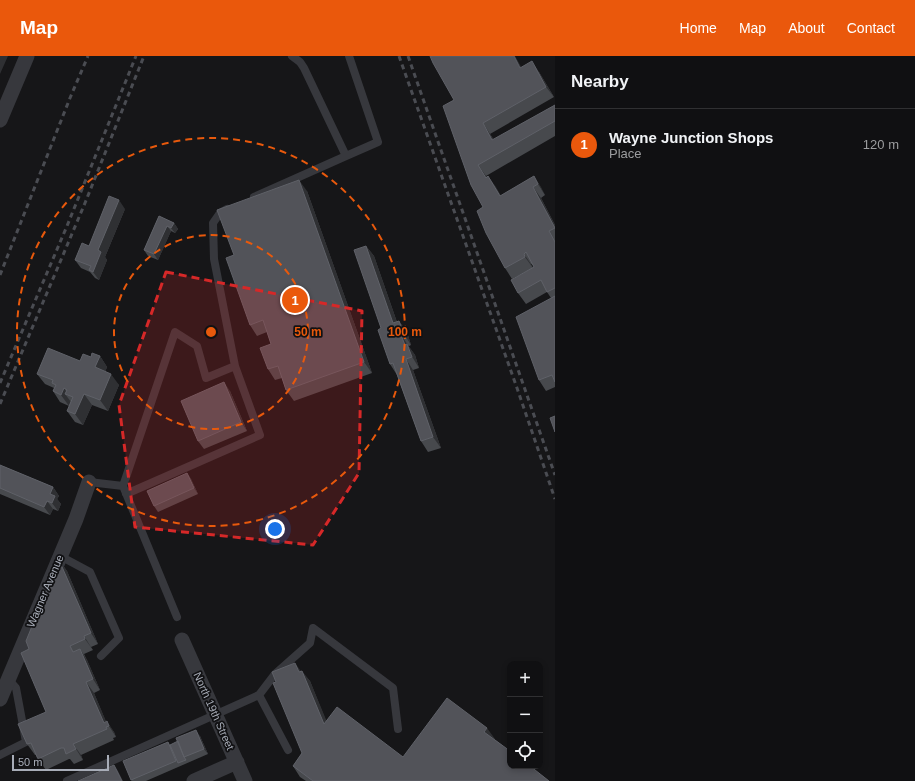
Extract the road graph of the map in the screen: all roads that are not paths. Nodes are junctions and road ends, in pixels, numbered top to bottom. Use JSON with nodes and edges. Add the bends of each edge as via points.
{"nodes":[{"id":1,"x":27,"y":56,"type":"edge"},
{"id":2,"x":292,"y":56,"type":"edge"},
{"id":3,"x":349,"y":56,"type":"edge"},
{"id":4,"x":0,"y":120,"type":"edge"},
{"id":5,"x":346,"y":156,"type":"junction"},
{"id":6,"x":248,"y":200,"type":"edge"},
{"id":7,"x":234,"y":206,"type":"edge"},
{"id":8,"x":234,"y":366,"type":"junction"},
{"id":9,"x":89,"y":482,"type":"joint"},
{"id":10,"x":123,"y":486,"type":"junction"},
{"id":11,"x":126,"y":494,"type":"junction"},
{"id":12,"x":60,"y":556,"type":"junction"},
{"id":13,"x":177,"y":617,"type":"dead end"},
{"id":14,"x":182,"y":640,"type":"dead end"},
{"id":15,"x":101,"y":656,"type":"dead end"},
{"id":16,"x":8,"y":679,"type":"junction"},
{"id":17,"x":259,"y":695,"type":"junction"},
{"id":18,"x":0,"y":699,"type":"edge"},
{"id":19,"x":216,"y":716,"type":"junction"},
{"id":20,"x":398,"y":729,"type":"dead end"},
{"id":21,"x":288,"y":750,"type":"dead end"},
{"id":22,"x":0,"y":755,"type":"edge"},
{"id":23,"x":237,"y":762,"type":"junction"},
{"id":24,"x":67,"y":781,"type":"edge"},
{"id":25,"x":194,"y":781,"type":"edge"},
{"id":26,"x":246,"y":781,"type":"edge"}],
"edges":[{"from":1,"to":4,"type":"street"},
{"from":2,"to":5,"type":"lane","via":[[304,68]]},
{"from":3,"to":5,"type":"lane","via":[[378,142]]},
{"from":5,"to":6,"type":"lane"},
{"from":7,"to":8,"type":"lane","via":[[220,213],[213,223],[214,259]]},
{"from":8,"to":10,"type":"lane","via":[[206,378],[197,346],[175,332]]},
{"from":8,"to":11,"type":"lane","via":[[260,435]]},
{"from":9,"to":10,"type":"lane"},
{"from":9,"to":12,"type":"street","name":"Wagner Avenue"},
{"from":10,"to":11,"type":"lane"},
{"from":11,"to":13,"type":"lane"},
{"from":12,"to":15,"type":"lane","via":[[90,572],[119,638]]},
{"from":12,"to":16,"type":"street","name":"Wagner Avenue"},
{"from":14,"to":19,"type":"street","name":"North 19th Street"},
{"from":16,"to":18,"type":"street","name":"Wagner Avenue"},
{"from":16,"to":22,"type":"lane","via":[[16,688],[26,742]]},
{"from":17,"to":19,"type":"lane"},
{"from":17,"to":20,"type":"lane","via":[[275,674],[310,643],[313,628],[393,688]]},
{"from":17,"to":21,"type":"lane"},
{"from":19,"to":23,"type":"street","name":"North 19th Street"},
{"from":19,"to":24,"type":"lane"},
{"from":23,"to":25,"type":"street"},
{"from":23,"to":26,"type":"street","name":"North 19th Street"}]}
